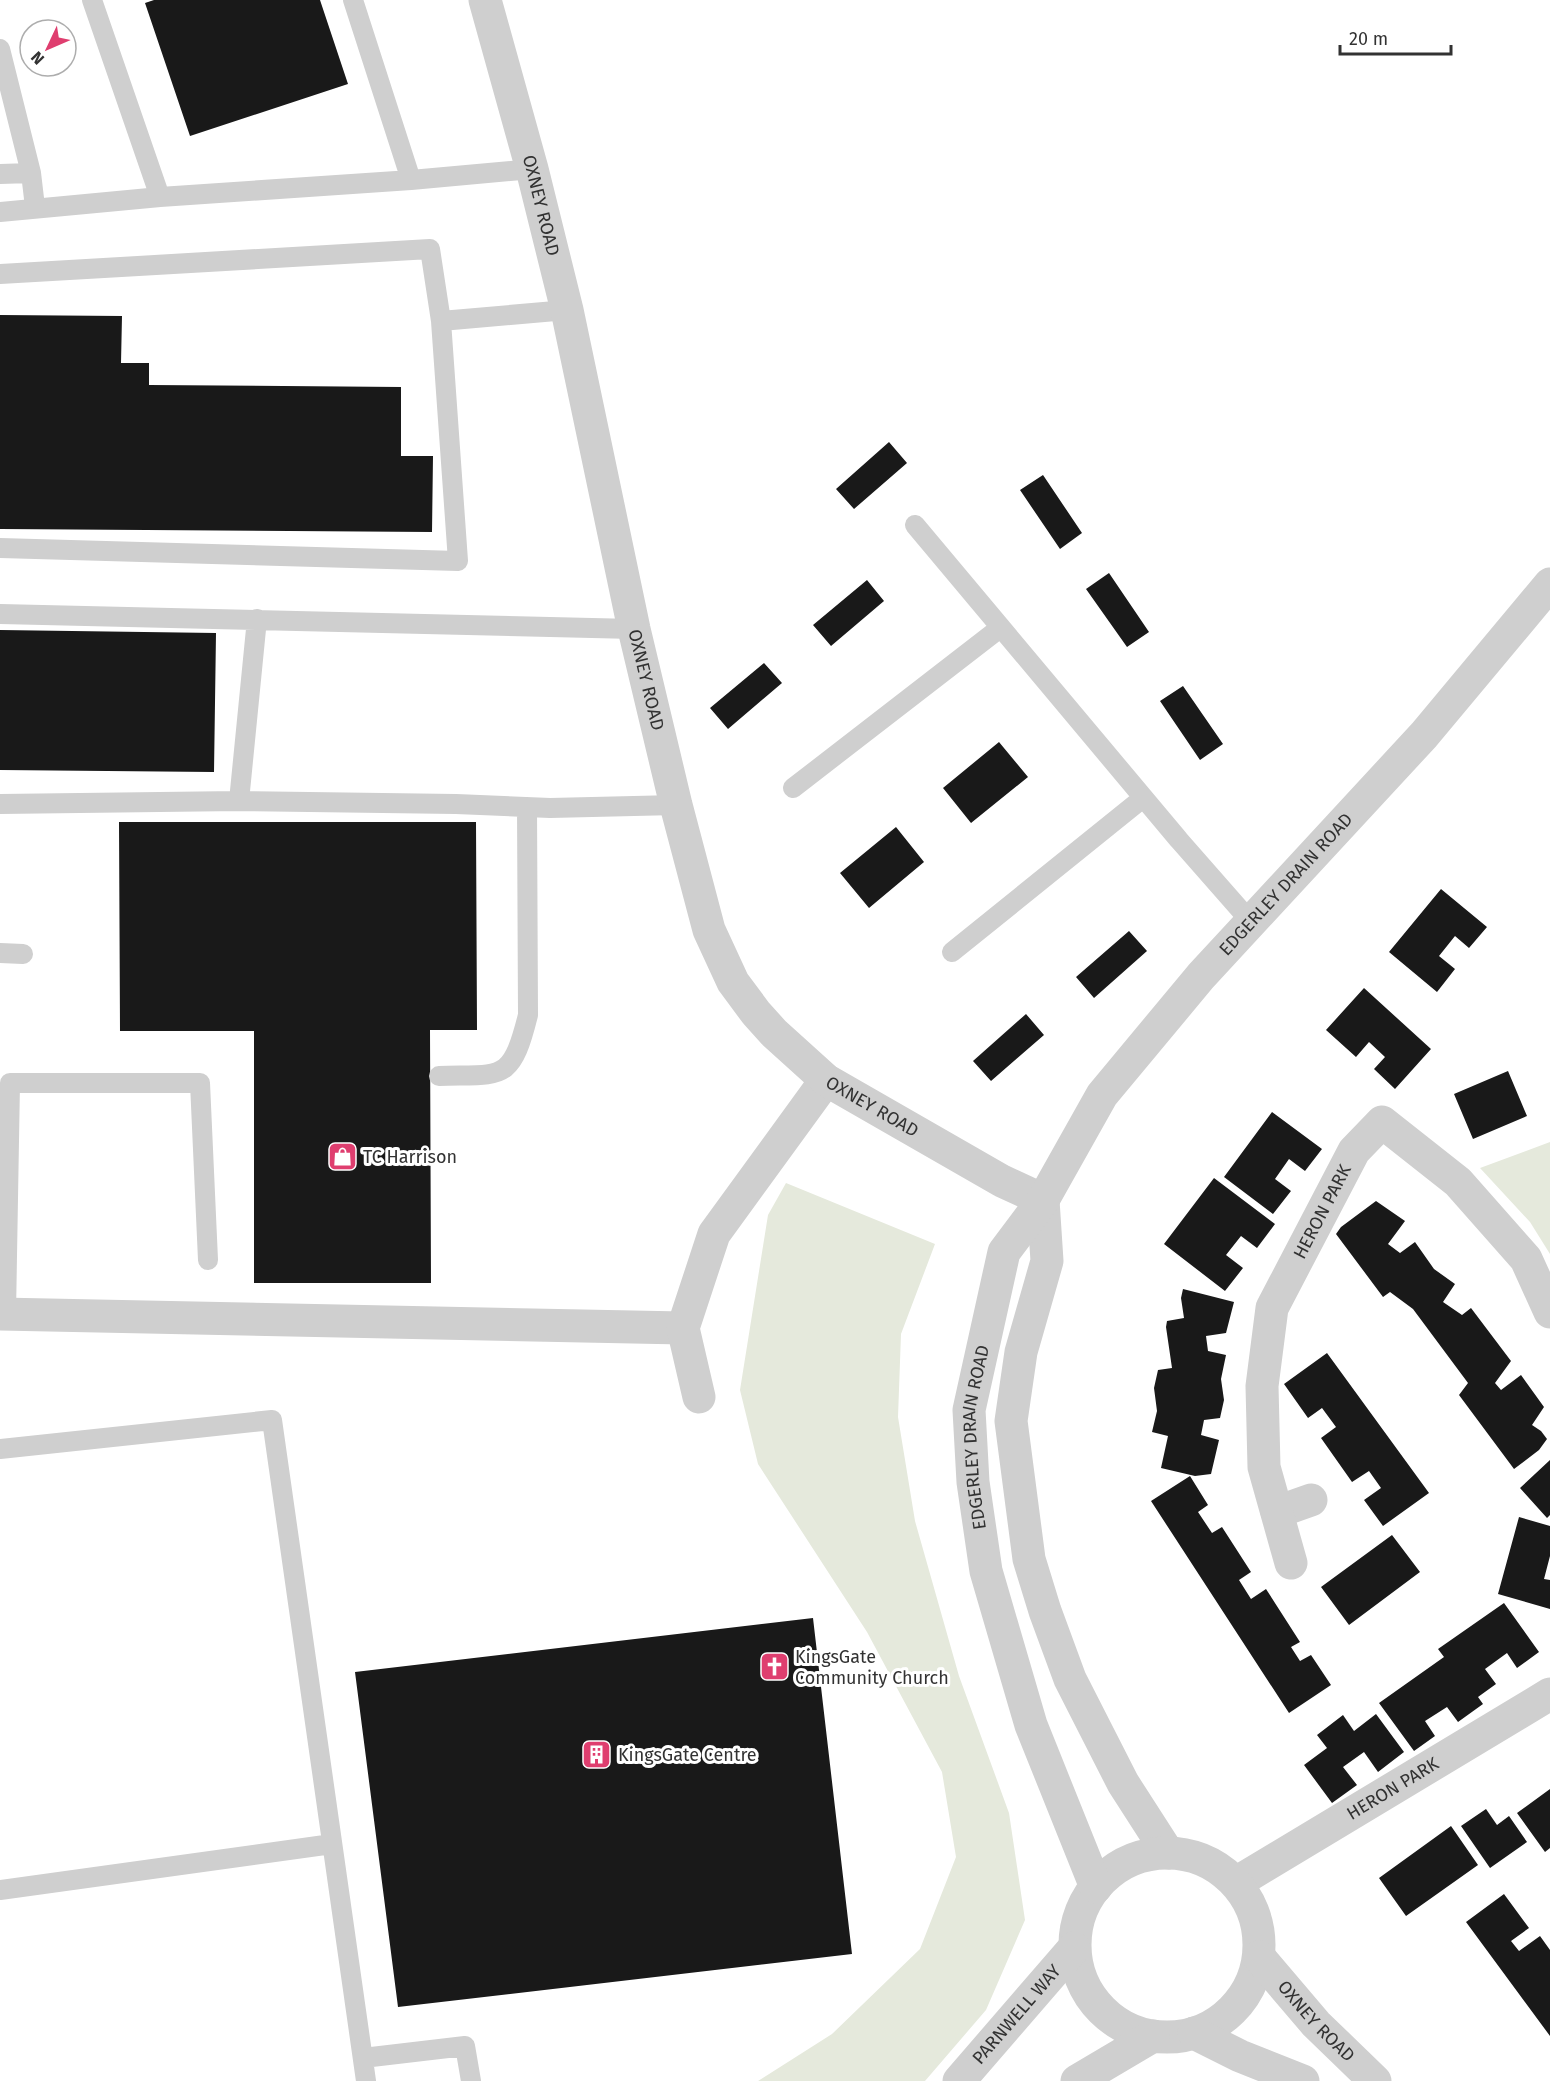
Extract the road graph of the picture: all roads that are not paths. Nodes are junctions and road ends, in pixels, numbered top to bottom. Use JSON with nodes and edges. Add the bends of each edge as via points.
{"nodes":[{"id":1,"x":92,"y":0,"type":"edge"},
{"id":2,"x":353,"y":0,"type":"edge"},
{"id":3,"x":484,"y":0,"type":"edge"},
{"id":4,"x":0,"y":49,"type":"edge"},
{"id":5,"x":532,"y":169,"type":"junction"},
{"id":6,"x":31,"y":173,"type":"junction"},
{"id":7,"x":0,"y":174,"type":"edge"},
{"id":8,"x":411,"y":180,"type":"junction"},
{"id":9,"x":160,"y":197,"type":"junction"},
{"id":10,"x":35,"y":207,"type":"junction"},
{"id":11,"x":0,"y":212,"type":"edge"},
{"id":12,"x":0,"y":274,"type":"edge"},
{"id":13,"x":567,"y":310,"type":"junction"},
{"id":14,"x":441,"y":321,"type":"junction"},
{"id":15,"x":915,"y":525,"type":"dead end"},
{"id":16,"x":0,"y":548,"type":"edge"},
{"id":17,"x":1550,"y":584,"type":"edge"},
{"id":18,"x":0,"y":614,"type":"edge"},
{"id":19,"x":257,"y":619,"type":"junction"},
{"id":20,"x":1000,"y":628,"type":"junction"},
{"id":21,"x":634,"y":629,"type":"junction"},
{"id":22,"x":794,"y":788,"type":"dead end"},
{"id":23,"x":1143,"y":798,"type":"junction"},
{"id":24,"x":239,"y":801,"type":"junction"},
{"id":25,"x":0,"y":804,"type":"edge"},
{"id":26,"x":676,"y":805,"type":"junction"},
{"id":27,"x":527,"y":807,"type":"junction"},
{"id":28,"x":1251,"y":922,"type":"junction"},
{"id":29,"x":952,"y":952,"type":"dead end"},
{"id":30,"x":0,"y":953,"type":"edge"},
{"id":31,"x":23,"y":954,"type":"dead end"},
{"id":32,"x":439,"y":1076,"type":"dead end"},
{"id":33,"x":826,"y":1080,"type":"junction"},
{"id":34,"x":1043,"y":1200,"type":"junction"},
{"id":35,"x":208,"y":1260,"type":"dead end"},
{"id":36,"x":1550,"y":1312,"type":"edge"},
{"id":37,"x":3,"y":1314,"type":"edge"},
{"id":38,"x":683,"y":1328,"type":"junction"},
{"id":39,"x":699,"y":1397,"type":"dead end"},
{"id":40,"x":0,"y":1449,"type":"edge"},
{"id":41,"x":1311,"y":1500,"type":"dead end"},
{"id":42,"x":1277,"y":1512,"type":"junction"},
{"id":43,"x":1291,"y":1563,"type":"dead end"},
{"id":44,"x":1550,"y":1694,"type":"edge"},
{"id":45,"x":332,"y":1844,"type":"junction"},
{"id":46,"x":1168,"y":1853,"type":"junction"},
{"id":47,"x":1236,"y":1883,"type":"junction"},
{"id":48,"x":1096,"y":1887,"type":"junction"},
{"id":49,"x":0,"y":1890,"type":"edge"},
{"id":50,"x":1074,"y":1948,"type":"junction"},
{"id":51,"x":1259,"y":1957,"type":"junction"},
{"id":52,"x":1194,"y":2033,"type":"junction"},
{"id":53,"x":1153,"y":2036,"type":"junction"},
{"id":54,"x":363,"y":2058,"type":"junction"},
{"id":55,"x":366,"y":2081,"type":"edge"},
{"id":56,"x":471,"y":2081,"type":"edge"},
{"id":57,"x":959,"y":2081,"type":"edge"},
{"id":58,"x":1077,"y":2081,"type":"edge"},
{"id":59,"x":1303,"y":2081,"type":"edge"},
{"id":60,"x":1375,"y":2081,"type":"edge"}],
"edges":[{"from":1,"to":9,"type":"lane"},
{"from":2,"to":8,"type":"lane"},
{"from":3,"to":5,"type":"street","name":"OXNEY ROAD"},
{"from":4,"to":6,"type":"lane"},
{"from":5,"to":8,"type":"lane"},
{"from":5,"to":13,"type":"street","name":"OXNEY ROAD"},
{"from":6,"to":7,"type":"lane"},
{"from":6,"to":10,"type":"lane"},
{"from":8,"to":9,"type":"lane"},
{"from":9,"to":10,"type":"lane"},
{"from":10,"to":11,"type":"lane"},
{"from":12,"to":14,"type":"lane","via":[[430,249]]},
{"from":13,"to":14,"type":"lane"},
{"from":13,"to":21,"type":"street","name":"OXNEY ROAD"},
{"from":14,"to":16,"type":"lane","via":[[458,561]]},
{"from":15,"to":20,"type":"lane"},
{"from":17,"to":28,"type":"street","name":"EDGERLEY DRAIN ROAD","via":[[1424,735]]},
{"from":18,"to":19,"type":"lane"},
{"from":19,"to":21,"type":"lane"},
{"from":19,"to":24,"type":"lane"},
{"from":20,"to":22,"type":"lane"},
{"from":20,"to":23,"type":"lane"},
{"from":21,"to":26,"type":"street","name":"OXNEY ROAD"},
{"from":23,"to":28,"type":"lane"},
{"from":23,"to":29,"type":"lane"},
{"from":24,"to":25,"type":"lane"},
{"from":24,"to":27,"type":"lane"},
{"from":26,"to":27,"type":"lane"},
{"from":26,"to":33,"type":"street","name":"OXNEY ROAD","via":[[709,930],[733,982],[774,1033]]},
{"from":27,"to":32,"type":"lane","via":[[528,1015],[520,1046],[505,1069],[494,1074]]},
{"from":28,"to":34,"type":"street","name":"EDGERLEY DRAIN ROAD","via":[[1102,1095]]},
{"from":30,"to":31,"type":"lane"},
{"from":33,"to":34,"type":"street","name":"OXNEY ROAD"},
{"from":33,"to":38,"type":"street","via":[[714,1234]]},
{"from":34,"to":46,"type":"street","name":"EDGERLEY DRAIN ROAD","via":[[1047,1261],[1021,1352],[1011,1421],[1029,1558],[1070,1679],[1123,1783]]},
{"from":34,"to":48,"type":"street","name":"EDGERLEY DRAIN ROAD","via":[[1004,1252],[969,1410],[973,1482],[986,1571],[1031,1725]]},
{"from":35,"to":37,"type":"lane","via":[[200,1083],[9,1083]]},
{"from":36,"to":42,"type":"street","name":"HERON PARK","via":[[1526,1259],[1458,1182],[1382,1122],[1354,1151],[1272,1308],[1262,1386],[1264,1467]]},
{"from":37,"to":38,"type":"street"},
{"from":38,"to":39,"type":"street"},
{"from":40,"to":45,"type":"lane","via":[[272,1420]]},
{"from":41,"to":42,"type":"street"},
{"from":42,"to":43,"type":"street","name":"HERON PARK"},
{"from":44,"to":47,"type":"street","name":"HERON PARK"},
{"from":45,"to":49,"type":"lane"},
{"from":45,"to":54,"type":"lane"},
{"from":46,"to":47,"type":"street","via":[[1200,1858],[1220,1868]]},
{"from":46,"to":48,"type":"street","via":[[1151,1853],[1124,1862]]},
{"from":47,"to":51,"type":"street","via":[[1251,1905],[1259,1930]]},
{"from":48,"to":50,"type":"street","via":[[1085,1903]]},
{"from":50,"to":53,"type":"street","via":[[1088,1993],[1106,2013],[1128,2028]]},
{"from":50,"to":57,"type":"street","name":"PARNWELL WAY"},
{"from":51,"to":52,"type":"street","via":[[1252,1983],[1238,2005],[1218,2022]]},
{"from":51,"to":60,"type":"street","name":"OXNEY ROAD","via":[[1316,2024]]},
{"from":52,"to":53,"type":"street"},
{"from":52,"to":59,"type":"street"},
{"from":53,"to":58,"type":"street"},
{"from":54,"to":55,"type":"lane"},
{"from":54,"to":56,"type":"lane","via":[[465,2046]]}]}
